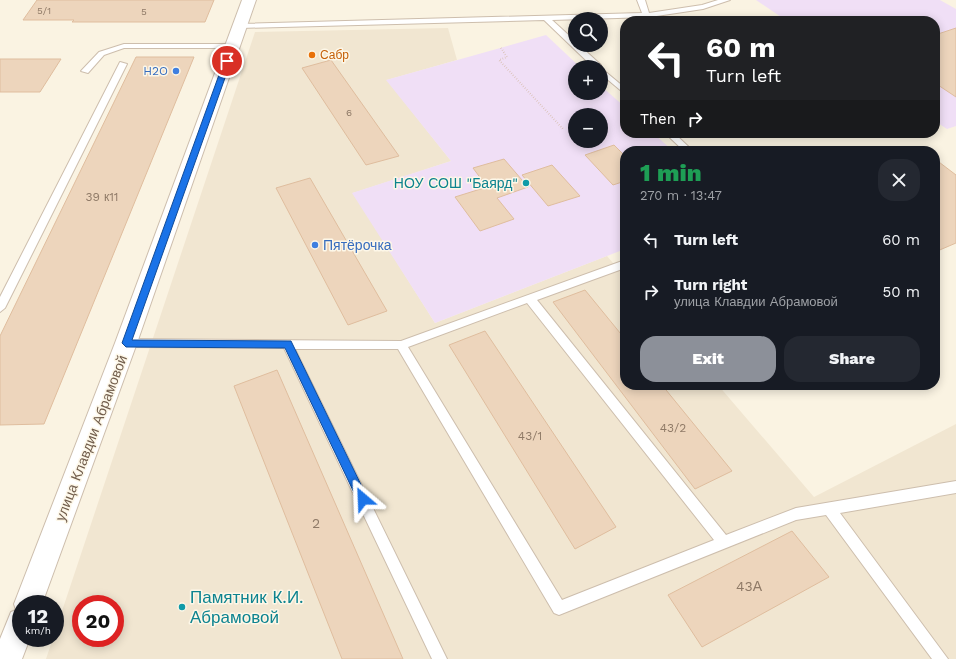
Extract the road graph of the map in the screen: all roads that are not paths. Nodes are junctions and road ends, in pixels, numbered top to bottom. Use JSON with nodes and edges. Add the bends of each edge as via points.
{"nodes":[{"id":1,"x":249,"y":0,"type":"edge"},
{"id":2,"x":641,"y":0,"type":"edge"},
{"id":3,"x":726,"y":0,"type":"edge"},
{"id":4,"x":646,"y":15,"type":"junction"},
{"id":5,"x":546,"y":18,"type":"junction"},
{"id":6,"x":240,"y":26,"type":"junction"},
{"id":7,"x":233,"y":46,"type":"junction"},
{"id":8,"x":591,"y":60,"type":"edge"},
{"id":9,"x":124,"y":64,"type":"dead end"},
{"id":10,"x":85,"y":71,"type":"dead end"},
{"id":11,"x":608,"y":76,"type":"edge"},
{"id":12,"x":620,"y":87,"type":"edge"},
{"id":13,"x":675,"y":138,"type":"edge"},
{"id":14,"x":683,"y":146,"type":"edge"},
{"id":15,"x":620,"y":266,"type":"edge"},
{"id":16,"x":529,"y":298,"type":"junction"},
{"id":17,"x":0,"y":308,"type":"edge"},
{"id":18,"x":126,"y":343,"type":"junction"},
{"id":19,"x":288,"y":344,"type":"junction"},
{"id":20,"x":401,"y":345,"type":"junction"},
{"id":21,"x":956,"y":487,"type":"edge"},
{"id":22,"x":829,"y":508,"type":"junction"},
{"id":23,"x":724,"y":543,"type":"junction"},
{"id":24,"x":31,"y":595,"type":"edge"},
{"id":25,"x":12,"y":646,"type":"edge"},
{"id":26,"x":438,"y":658,"type":"edge"},
{"id":27,"x":7,"y":659,"type":"edge"},
{"id":28,"x":942,"y":659,"type":"edge"}],
"edges":[{"from":1,"to":6,"type":"street","name":"улица Клавдии Абрамовой"},
{"from":2,"to":4,"type":"lane"},
{"from":3,"to":4,"type":"lane","via":[[703,7]]},
{"from":4,"to":5,"type":"lane"},
{"from":5,"to":6,"type":"lane"},
{"from":5,"to":8,"type":"lane"},
{"from":6,"to":7,"type":"street","name":"улица Клавдии Абрамовой"},
{"from":7,"to":10,"type":"lane","via":[[124,46],[96,56]]},
{"from":7,"to":18,"type":"street","name":"улица Клавдии Абрамовой"},
{"from":9,"to":17,"type":"lane"},
{"from":11,"to":12,"type":"lane"},
{"from":13,"to":14,"type":"lane"},
{"from":15,"to":16,"type":"lane"},
{"from":16,"to":20,"type":"lane"},
{"from":16,"to":23,"type":"lane"},
{"from":18,"to":19,"type":"lane"},
{"from":18,"to":24,"type":"street","name":"улица Клавдии Абрамовой"},
{"from":19,"to":20,"type":"lane"},
{"from":19,"to":26,"type":"lane"},
{"from":20,"to":23,"type":"lane","via":[[558,608]]},
{"from":21,"to":22,"type":"lane"},
{"from":22,"to":23,"type":"lane","via":[[796,514]]},
{"from":22,"to":28,"type":"lane"},
{"from":25,"to":27,"type":"street"}]}
